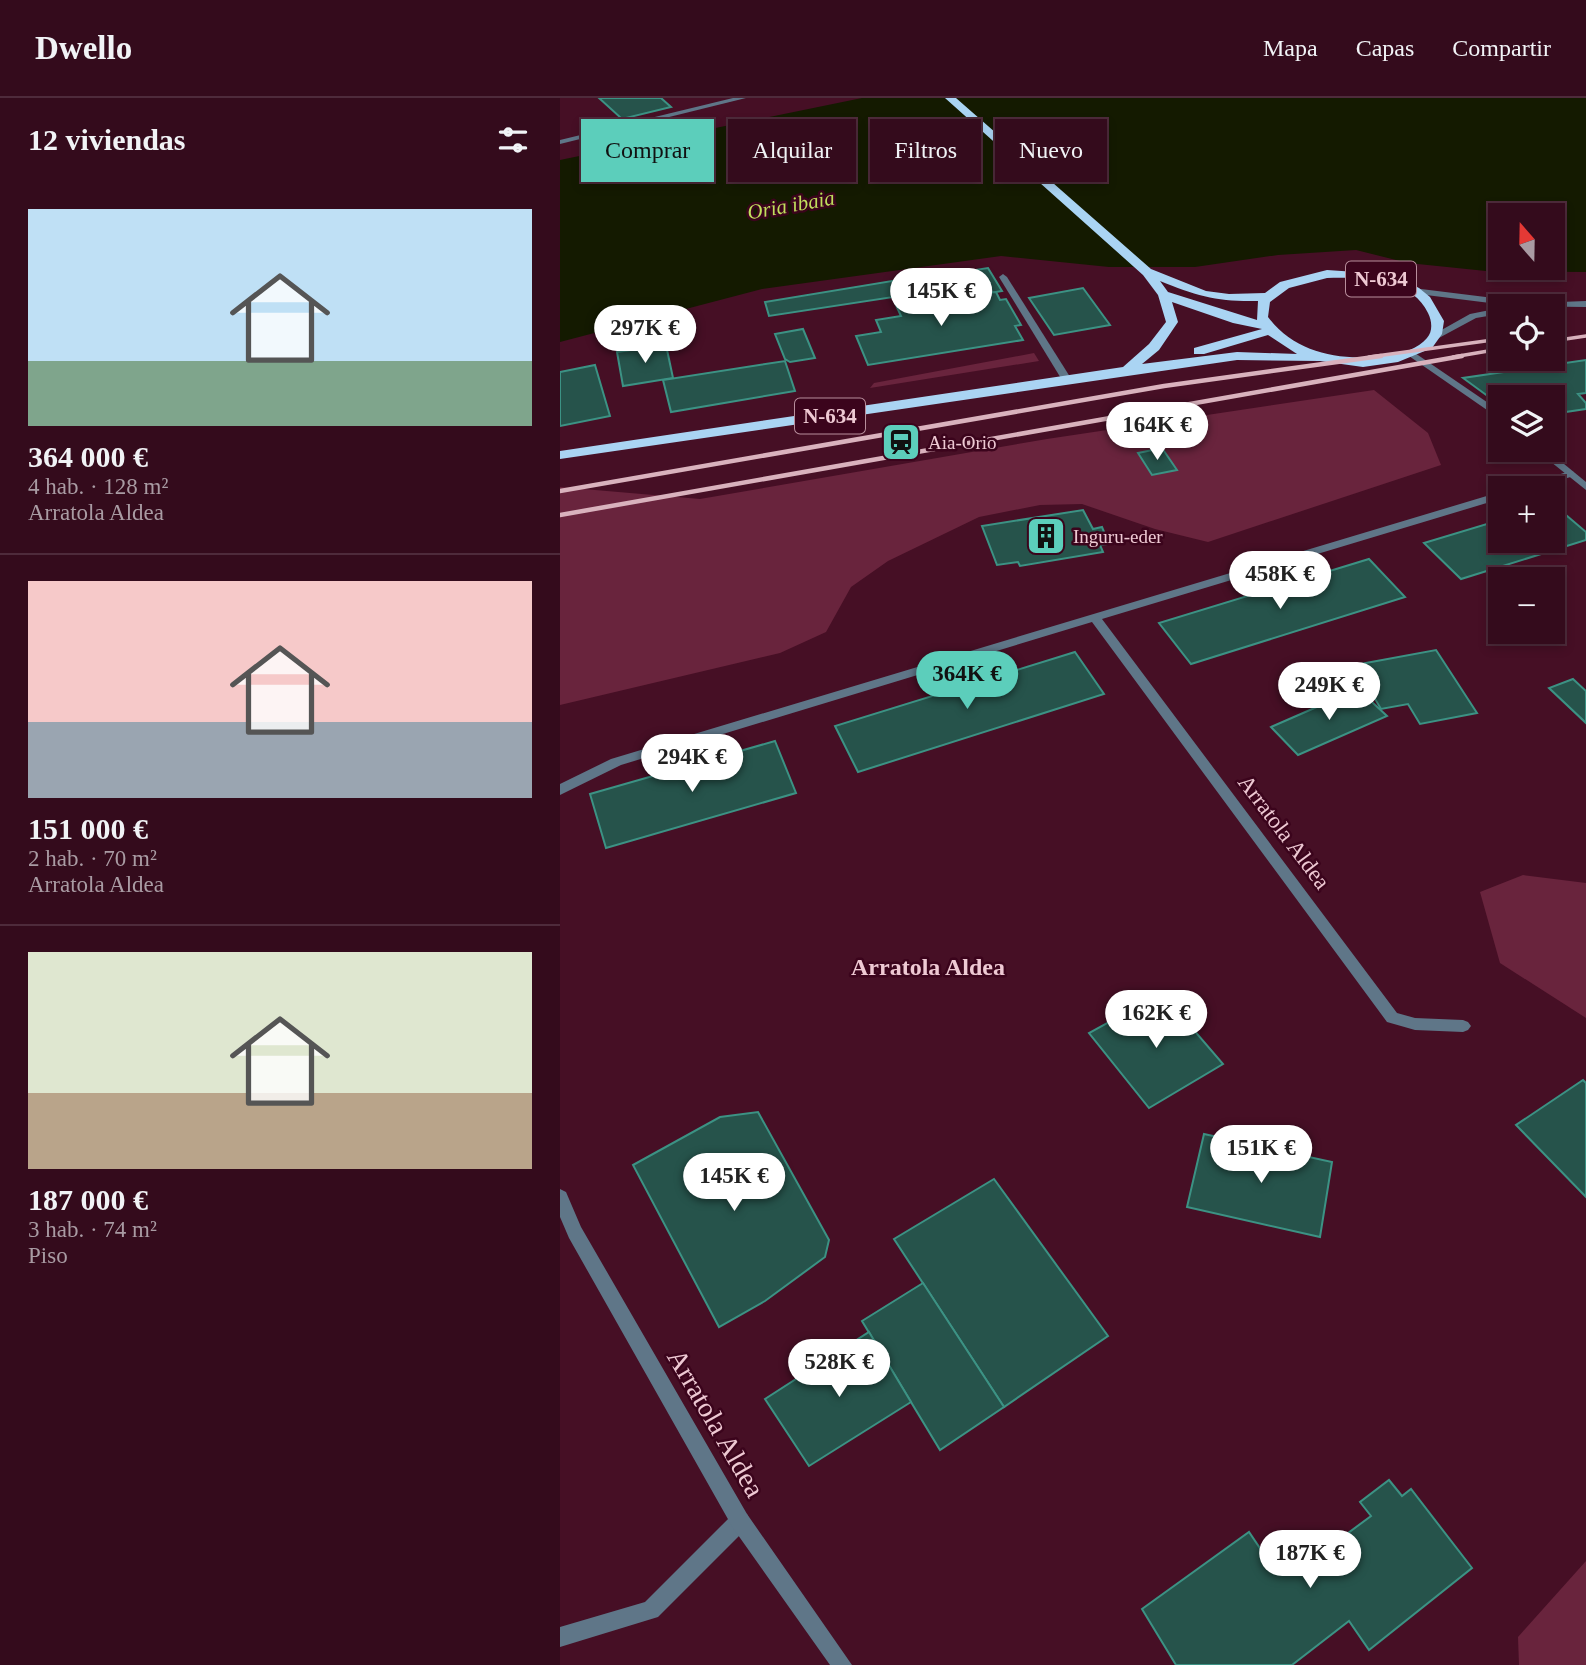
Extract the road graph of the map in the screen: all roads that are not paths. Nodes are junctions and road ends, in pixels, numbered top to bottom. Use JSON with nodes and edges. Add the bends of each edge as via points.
{"nodes":[{"id":1,"x":742,"y":98,"type":"edge"},
{"id":2,"x":950,"y":98,"type":"edge"},
{"id":3,"x":560,"y":142,"type":"edge"},
{"id":4,"x":1147,"y":272,"type":"junction"},
{"id":5,"x":1003,"y":277,"type":"dead end"},
{"id":6,"x":1413,"y":291,"type":"junction"},
{"id":7,"x":1164,"y":295,"type":"junction"},
{"id":8,"x":1267,"y":297,"type":"junction"},
{"id":9,"x":1488,"y":300,"type":"edge"},
{"id":10,"x":1586,"y":304,"type":"edge"},
{"id":11,"x":1565,"y":305,"type":"edge"},
{"id":12,"x":1488,"y":313,"type":"edge"},
{"id":13,"x":1266,"y":328,"type":"junction"},
{"id":14,"x":1434,"y":337,"type":"junction"},
{"id":15,"x":1412,"y":354,"type":"junction"},
{"id":16,"x":1316,"y":358,"type":"junction"},
{"id":17,"x":1127,"y":370,"type":"junction"},
{"id":18,"x":1067,"y":380,"type":"junction"},
{"id":19,"x":1488,"y":408,"type":"edge"},
{"id":20,"x":560,"y":455,"type":"edge"},
{"id":21,"x":1556,"y":462,"type":"edge"},
{"id":22,"x":1570,"y":474,"type":"junction"},
{"id":23,"x":1563,"y":476,"type":"edge"},
{"id":24,"x":1586,"y":487,"type":"edge"},
{"id":25,"x":1488,"y":499,"type":"edge"},
{"id":26,"x":1094,"y":617,"type":"junction"},
{"id":27,"x":560,"y":790,"type":"edge"},
{"id":28,"x":1463,"y":1026,"type":"dead end"},
{"id":29,"x":560,"y":1197,"type":"edge"},
{"id":30,"x":740,"y":1521,"type":"junction"},
{"id":31,"x":560,"y":1637,"type":"edge"},
{"id":32,"x":842,"y":1665,"type":"edge"}],
"edges":[{"from":1,"to":3,"type":"street"},
{"from":2,"to":4,"type":"highway","number":"N-634"},
{"from":4,"to":7,"type":"highway","number":"N-634"},
{"from":4,"to":8,"type":"highway","number":"N-634","via":[[1203,294]]},
{"from":5,"to":18,"type":"street"},
{"from":6,"to":8,"type":"highway","number":"N-634","via":[[1385,280],[1327,274],[1291,282]]},
{"from":6,"to":9,"type":"street"},
{"from":6,"to":14,"type":"highway","number":"N-634","via":[[1437,318]]},
{"from":7,"to":13,"type":"highway","number":"N-634"},
{"from":7,"to":17,"type":"highway","number":"N-634","via":[[1172,322],[1154,347]]},
{"from":8,"to":13,"type":"highway","via":[[1261,314]]},
{"from":10,"to":11,"type":"street"},
{"from":12,"to":14,"type":"street","via":[[1473,316]]},
{"from":13,"to":16,"type":"highway","number":"N-634","via":[[1290,348]]},
{"from":13,"to":17,"type":"highway","number":"N-634"},
{"from":14,"to":15,"type":"highway","number":"N-634"},
{"from":15,"to":16,"type":"highway","number":"N-634","via":[[1368,363]]},
{"from":15,"to":19,"type":"street"},
{"from":16,"to":17,"type":"highway","number":"N-634","via":[[1237,356]]},
{"from":17,"to":18,"type":"highway","number":"N-634"},
{"from":18,"to":20,"type":"highway","number":"N-634"},
{"from":21,"to":22,"type":"street"},
{"from":22,"to":23,"type":"street"},
{"from":22,"to":24,"type":"street"},
{"from":25,"to":26,"type":"street"},
{"from":26,"to":27,"type":"street","via":[[616,762]]},
{"from":26,"to":28,"type":"street","name":"Arratola Aldea","via":[[1392,1018]]},
{"from":29,"to":30,"type":"street","name":"Arratola Aldea","via":[[575,1232]]},
{"from":30,"to":31,"type":"street","via":[[651,1610]]},
{"from":30,"to":32,"type":"street","name":"Arratola Aldea"}]}
